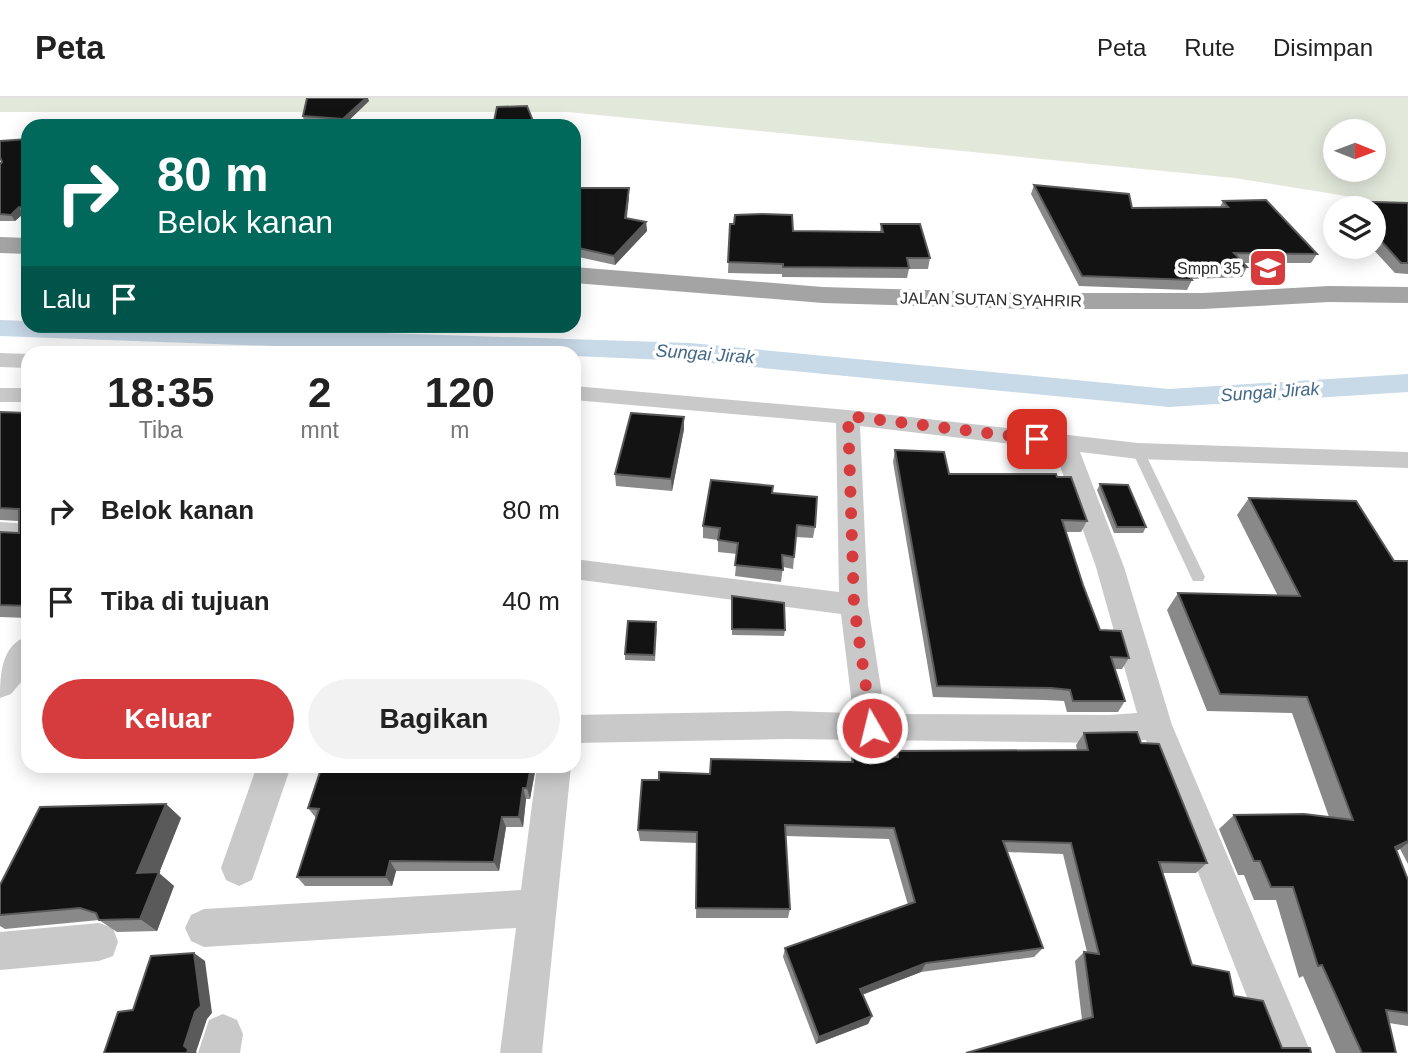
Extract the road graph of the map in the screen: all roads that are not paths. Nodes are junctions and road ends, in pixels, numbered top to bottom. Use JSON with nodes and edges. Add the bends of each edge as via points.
{"nodes":[{"id":1,"x":0,"y":245,"type":"edge"},
{"id":2,"x":21,"y":246,"type":"edge"},
{"id":3,"x":581,"y":276,"type":"edge"},
{"id":4,"x":1408,"y":295,"type":"edge"},
{"id":5,"x":0,"y":360,"type":"edge"},
{"id":6,"x":21,"y":361,"type":"edge"},
{"id":7,"x":581,"y":394,"type":"edge"},
{"id":8,"x":0,"y":395,"type":"edge"},
{"id":9,"x":21,"y":395,"type":"edge"},
{"id":10,"x":848,"y":416,"type":"junction"},
{"id":11,"x":1063,"y":442,"type":"junction"},
{"id":12,"x":1138,"y":451,"type":"junction"},
{"id":13,"x":1408,"y":460,"type":"edge"},
{"id":14,"x":0,"y":532,"type":"edge"},
{"id":15,"x":21,"y":534,"type":"edge"},
{"id":16,"x":581,"y":570,"type":"edge"},
{"id":17,"x":1198,"y":576,"type":"dead end"},
{"id":18,"x":854,"y":605,"type":"junction"},
{"id":19,"x":21,"y":659,"type":"edge"},
{"id":20,"x":0,"y":685,"type":"edge"},
{"id":21,"x":1156,"y":725,"type":"junction"},
{"id":22,"x":872,"y":728,"type":"junction"},
{"id":23,"x":581,"y":729,"type":"edge"},
{"id":24,"x":272,"y":773,"type":"edge"},
{"id":25,"x":553,"y":773,"type":"edge"},
{"id":26,"x":239,"y":868,"type":"dead end"},
{"id":27,"x":538,"y":908,"type":"junction"},
{"id":28,"x":204,"y":929,"type":"dead end"},
{"id":29,"x":99,"y":942,"type":"edge"},
{"id":30,"x":0,"y":951,"type":"edge"},
{"id":31,"x":521,"y":1053,"type":"edge"},
{"id":32,"x":1290,"y":1053,"type":"edge"}],
"edges":[{"from":1,"to":2,"type":"main road"},
{"from":3,"to":4,"type":"main road","name":"JALAN SUTAN SYAHRIR","via":[[823,295],[1024,301]]},
{"from":5,"to":6,"type":"street"},
{"from":7,"to":10,"type":"street"},
{"from":8,"to":9,"type":"street"},
{"from":10,"to":11,"type":"street"},
{"from":10,"to":18,"type":"street"},
{"from":11,"to":12,"type":"street"},
{"from":11,"to":21,"type":"street","via":[[1110,567]]},
{"from":12,"to":13,"type":"street"},
{"from":12,"to":17,"type":"lane"},
{"from":14,"to":15,"type":"street"},
{"from":16,"to":18,"type":"street"},
{"from":18,"to":22,"type":"street"},
{"from":19,"to":20,"type":"street"},
{"from":21,"to":22,"type":"street","via":[[1109,729]]},
{"from":21,"to":32,"type":"street"},
{"from":22,"to":23,"type":"street","via":[[786,724]]},
{"from":24,"to":26,"type":"street"},
{"from":25,"to":27,"type":"street"},
{"from":27,"to":28,"type":"street"},
{"from":27,"to":31,"type":"street"},
{"from":29,"to":30,"type":"street"}]}
